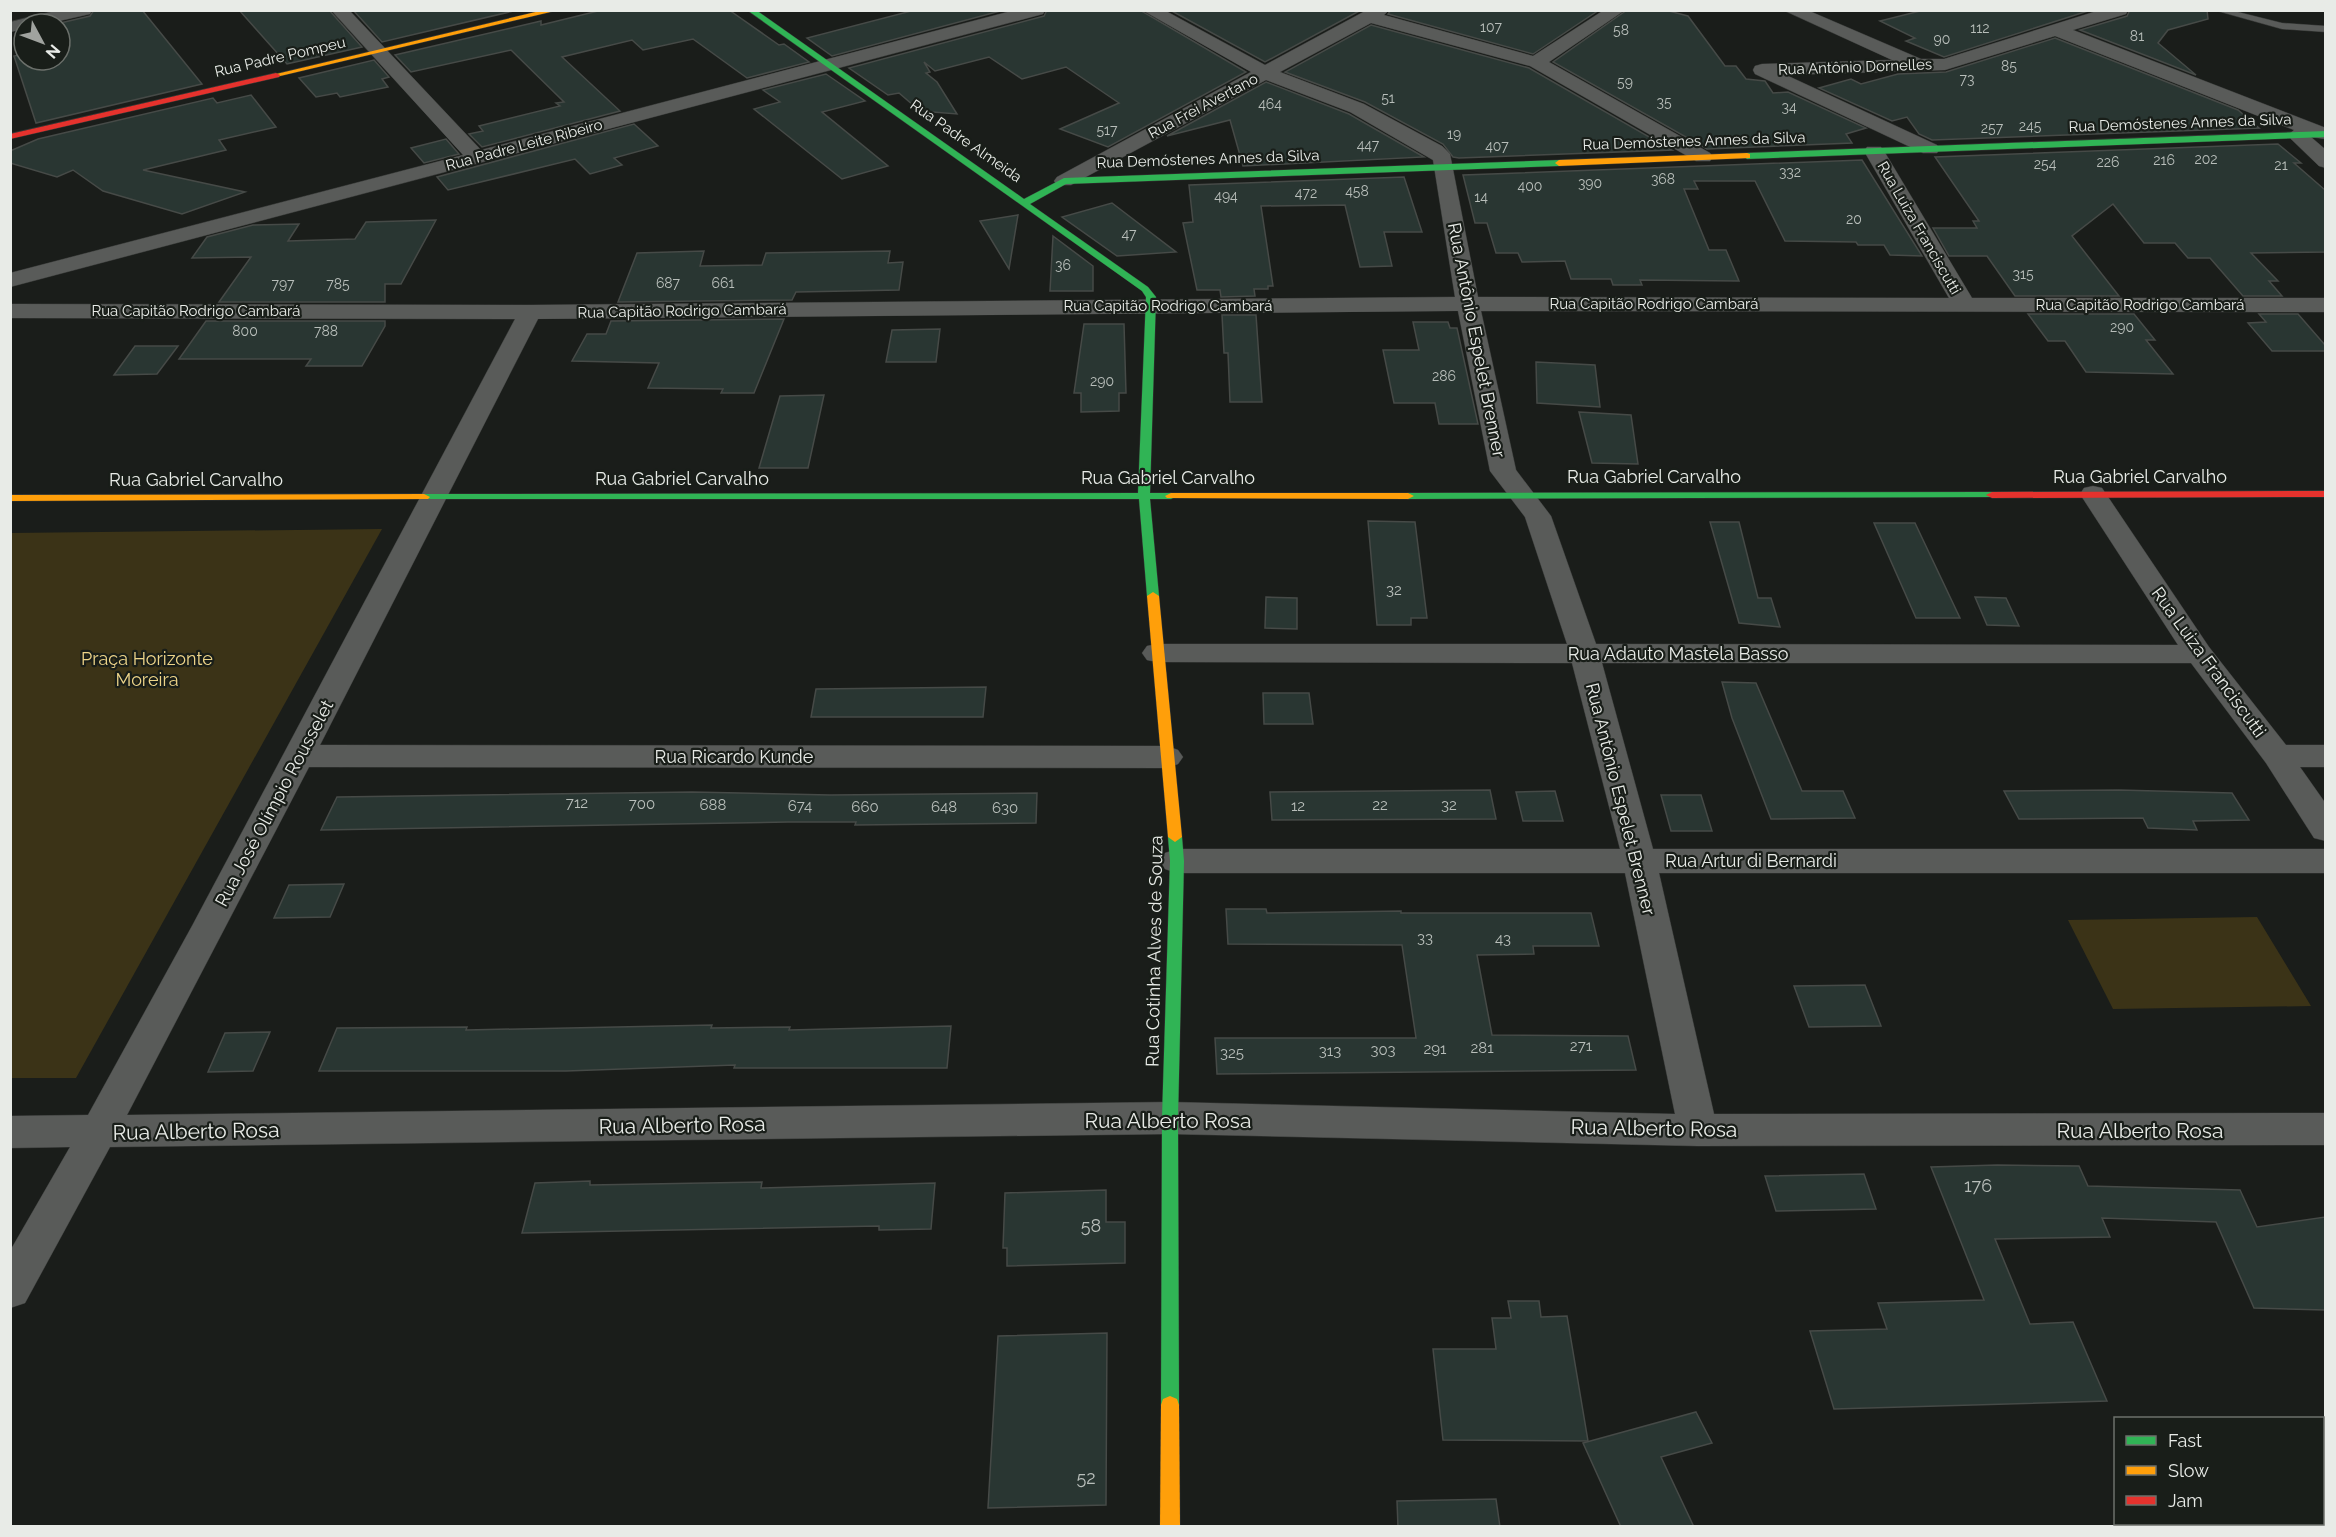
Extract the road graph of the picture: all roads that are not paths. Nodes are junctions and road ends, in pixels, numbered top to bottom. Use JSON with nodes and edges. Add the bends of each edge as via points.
{"nodes":[{"id":1,"x":84,"y":10,"type":"edge"},
{"id":2,"x":339,"y":10,"type":"edge"},
{"id":3,"x":556,"y":10,"type":"edge"},
{"id":4,"x":750,"y":10,"type":"edge"},
{"id":5,"x":1038,"y":10,"type":"edge"},
{"id":6,"x":1150,"y":10,"type":"edge"},
{"id":7,"x":1617,"y":10,"type":"edge"},
{"id":8,"x":1791,"y":10,"type":"edge"},
{"id":9,"x":2120,"y":10,"type":"edge"},
{"id":10,"x":2218,"y":10,"type":"edge"},
{"id":11,"x":1376,"y":14,"type":"edge"},
{"id":12,"x":10,"y":27,"type":"edge"},
{"id":13,"x":2325,"y":29,"type":"edge"},
{"id":14,"x":2057,"y":30,"type":"junction"},
{"id":15,"x":377,"y":52,"type":"junction"},
{"id":16,"x":1536,"y":62,"type":"junction"},
{"id":17,"x":829,"y":65,"type":"junction"},
{"id":18,"x":1923,"y":67,"type":"junction"},
{"id":19,"x":1266,"y":73,"type":"junction"},
{"id":20,"x":2324,"y":134,"type":"edge"},
{"id":21,"x":2298,"y":135,"type":"junction"},
{"id":22,"x":10,"y":137,"type":"edge"},
{"id":23,"x":1930,"y":149,"type":"junction"},
{"id":24,"x":1874,"y":151,"type":"junction"},
{"id":25,"x":1703,"y":157,"type":"junction"},
{"id":26,"x":477,"y":158,"type":"junction"},
{"id":27,"x":2325,"y":162,"type":"edge"},
{"id":28,"x":1443,"y":166,"type":"junction"},
{"id":29,"x":1064,"y":181,"type":"junction"},
{"id":30,"x":1026,"y":202,"type":"junction"},
{"id":31,"x":10,"y":280,"type":"edge"},
{"id":32,"x":1468,"y":304,"type":"junction"},
{"id":33,"x":1964,"y":304,"type":"junction"},
{"id":34,"x":2325,"y":305,"type":"edge"},
{"id":35,"x":1153,"y":306,"type":"junction"},
{"id":36,"x":10,"y":311,"type":"edge"},
{"id":37,"x":530,"y":312,"type":"junction"},
{"id":38,"x":2093,"y":494,"type":"junction"},
{"id":39,"x":2325,"y":494,"type":"edge"},
{"id":40,"x":1143,"y":495,"type":"junction"},
{"id":41,"x":1521,"y":495,"type":"junction"},
{"id":42,"x":433,"y":497,"type":"junction"},
{"id":43,"x":10,"y":498,"type":"edge"},
{"id":44,"x":1584,"y":652,"type":"junction"},
{"id":45,"x":1157,"y":653,"type":"junction"},
{"id":46,"x":2199,"y":654,"type":"junction"},
{"id":47,"x":300,"y":756,"type":"junction"},
{"id":48,"x":2277,"y":756,"type":"junction"},
{"id":49,"x":2325,"y":756,"type":"edge"},
{"id":50,"x":1167,"y":757,"type":"junction"},
{"id":51,"x":2325,"y":830,"type":"edge"},
{"id":52,"x":1639,"y":859,"type":"junction"},
{"id":53,"x":1177,"y":861,"type":"junction"},
{"id":54,"x":2325,"y":861,"type":"edge"},
{"id":55,"x":1170,"y":1118,"type":"junction"},
{"id":56,"x":1698,"y":1130,"type":"junction"},
{"id":57,"x":2325,"y":1130,"type":"edge"},
{"id":58,"x":10,"y":1132,"type":"edge"},
{"id":59,"x":100,"y":1132,"type":"junction"},
{"id":60,"x":10,"y":1290,"type":"edge"},
{"id":61,"x":1170,"y":1527,"type":"edge"}],
"edges":[{"from":1,"to":12,"type":"street"},
{"from":2,"to":15,"type":"street"},
{"from":3,"to":15,"type":"street","name":"Rua Padre Pompeu"},
{"from":4,"to":17,"type":"street","name":"Rua Padre Almeida"},
{"from":5,"to":17,"type":"street","name":"Rua Padre Leite Ribeiro"},
{"from":6,"to":19,"type":"street"},
{"from":7,"to":16,"type":"street"},
{"from":8,"to":18,"type":"street"},
{"from":9,"to":14,"type":"street","name":"Rua Antônio Dornelles"},
{"from":10,"to":13,"type":"lane","via":[[2282,26]]},
{"from":11,"to":16,"type":"street"},
{"from":11,"to":19,"type":"street","name":"Rua Frei Avertano"},
{"from":14,"to":18,"type":"street","name":"Rua Antônio Dornelles"},
{"from":14,"to":20,"type":"street"},
{"from":15,"to":22,"type":"street","name":"Rua Padre Pompeu"},
{"from":15,"to":26,"type":"street"},
{"from":16,"to":25,"type":"street"},
{"from":17,"to":26,"type":"street","name":"Rua Padre Leite Ribeiro"},
{"from":17,"to":30,"type":"street","name":"Rua Padre Almeida"},
{"from":18,"to":23,"type":"street","name":"Rua Antônio Dornelles","via":[[1754,66]]},
{"from":19,"to":28,"type":"street","via":[[1357,108],[1435,150],[1443,158]]},
{"from":19,"to":29,"type":"street","name":"Rua Frei Avertano"},
{"from":20,"to":21,"type":"street","name":"Rua Demóstenes Annes da Silva"},
{"from":21,"to":23,"type":"street","name":"Rua Demóstenes Annes da Silva"},
{"from":21,"to":27,"type":"street"},
{"from":23,"to":24,"type":"street","name":"Rua Demóstenes Annes da Silva"},
{"from":24,"to":25,"type":"street","name":"Rua Demóstenes Annes da Silva"},
{"from":24,"to":33,"type":"street","name":"Rua Luiza Franciscutti"},
{"from":25,"to":28,"type":"street","name":"Rua Demóstenes Annes da Silva"},
{"from":26,"to":31,"type":"street","name":"Rua Padre Leite Ribeiro"},
{"from":28,"to":29,"type":"street","name":"Rua Demóstenes Annes da Silva"},
{"from":28,"to":32,"type":"street","name":"Rua Antônio Espelet Brenner"},
{"from":29,"to":30,"type":"street","name":"Rua Frei Avertano"},
{"from":30,"to":35,"type":"street","name":"Rua Padre Almeida","via":[[1145,289]]},
{"from":32,"to":33,"type":"street","name":"Rua Capitão Rodrigo Cambará"},
{"from":32,"to":35,"type":"street","name":"Rua Capitão Rodrigo Cambará"},
{"from":32,"to":41,"type":"street","name":"Rua Antônio Espelet Brenner","via":[[1503,471]]},
{"from":33,"to":34,"type":"street","name":"Rua Capitão Rodrigo Cambará"},
{"from":35,"to":37,"type":"street","name":"Rua Capitão Rodrigo Cambará"},
{"from":35,"to":40,"type":"street","name":"Rua Cotinha Alves de Souza"},
{"from":36,"to":37,"type":"street","name":"Rua Capitão Rodrigo Cambará"},
{"from":37,"to":42,"type":"street","name":"Rua José Olímpio Rousselet"},
{"from":38,"to":39,"type":"street","name":"Rua Gabriel Carvalho"},
{"from":38,"to":41,"type":"street","name":"Rua Gabriel Carvalho"},
{"from":38,"to":46,"type":"street","name":"Rua Luiza Franciscutti"},
{"from":40,"to":41,"type":"street","name":"Rua Gabriel Carvalho"},
{"from":40,"to":42,"type":"street","name":"Rua Gabriel Carvalho"},
{"from":40,"to":45,"type":"street","name":"Rua Cotinha Alves de Souza"},
{"from":41,"to":44,"type":"street","name":"Rua Antônio Espelet Brenner","via":[[1538,516]]},
{"from":42,"to":43,"type":"street","name":"Rua Gabriel Carvalho"},
{"from":42,"to":47,"type":"street","name":"Rua José Olímpio Rousselet"},
{"from":44,"to":45,"type":"street","name":"Rua Adauto Mastela Basso"},
{"from":44,"to":46,"type":"street","name":"Rua Adauto Mastela Basso"},
{"from":44,"to":52,"type":"street","name":"Rua Antônio Espelet Brenner"},
{"from":45,"to":50,"type":"street","name":"Rua Cotinha Alves de Souza"},
{"from":46,"to":48,"type":"street","name":"Rua Luiza Franciscutti"},
{"from":47,"to":50,"type":"street","name":"Rua Ricardo Kunde"},
{"from":47,"to":59,"type":"street","name":"Rua José Olímpio Rousselet"},
{"from":48,"to":49,"type":"street"},
{"from":48,"to":51,"type":"street","name":"Rua Luiza Franciscutti"},
{"from":50,"to":53,"type":"street","name":"Rua Cotinha Alves de Souza"},
{"from":52,"to":53,"type":"street","name":"Rua Artur di Bernardi"},
{"from":52,"to":54,"type":"street","name":"Rua Artur di Bernardi"},
{"from":52,"to":56,"type":"street","name":"Rua Antônio Espelet Brenner"},
{"from":53,"to":55,"type":"street","name":"Rua Cotinha Alves de Souza"},
{"from":55,"to":56,"type":"street","name":"Rua Alberto Rosa"},
{"from":55,"to":59,"type":"street","name":"Rua Alberto Rosa"},
{"from":55,"to":61,"type":"street","name":"Rua Cotinha Alves de Souza"},
{"from":56,"to":57,"type":"street","name":"Rua Alberto Rosa"},
{"from":58,"to":59,"type":"street","name":"Rua Alberto Rosa"},
{"from":59,"to":60,"type":"street","name":"Rua José Olímpio Rousselet"}]}
